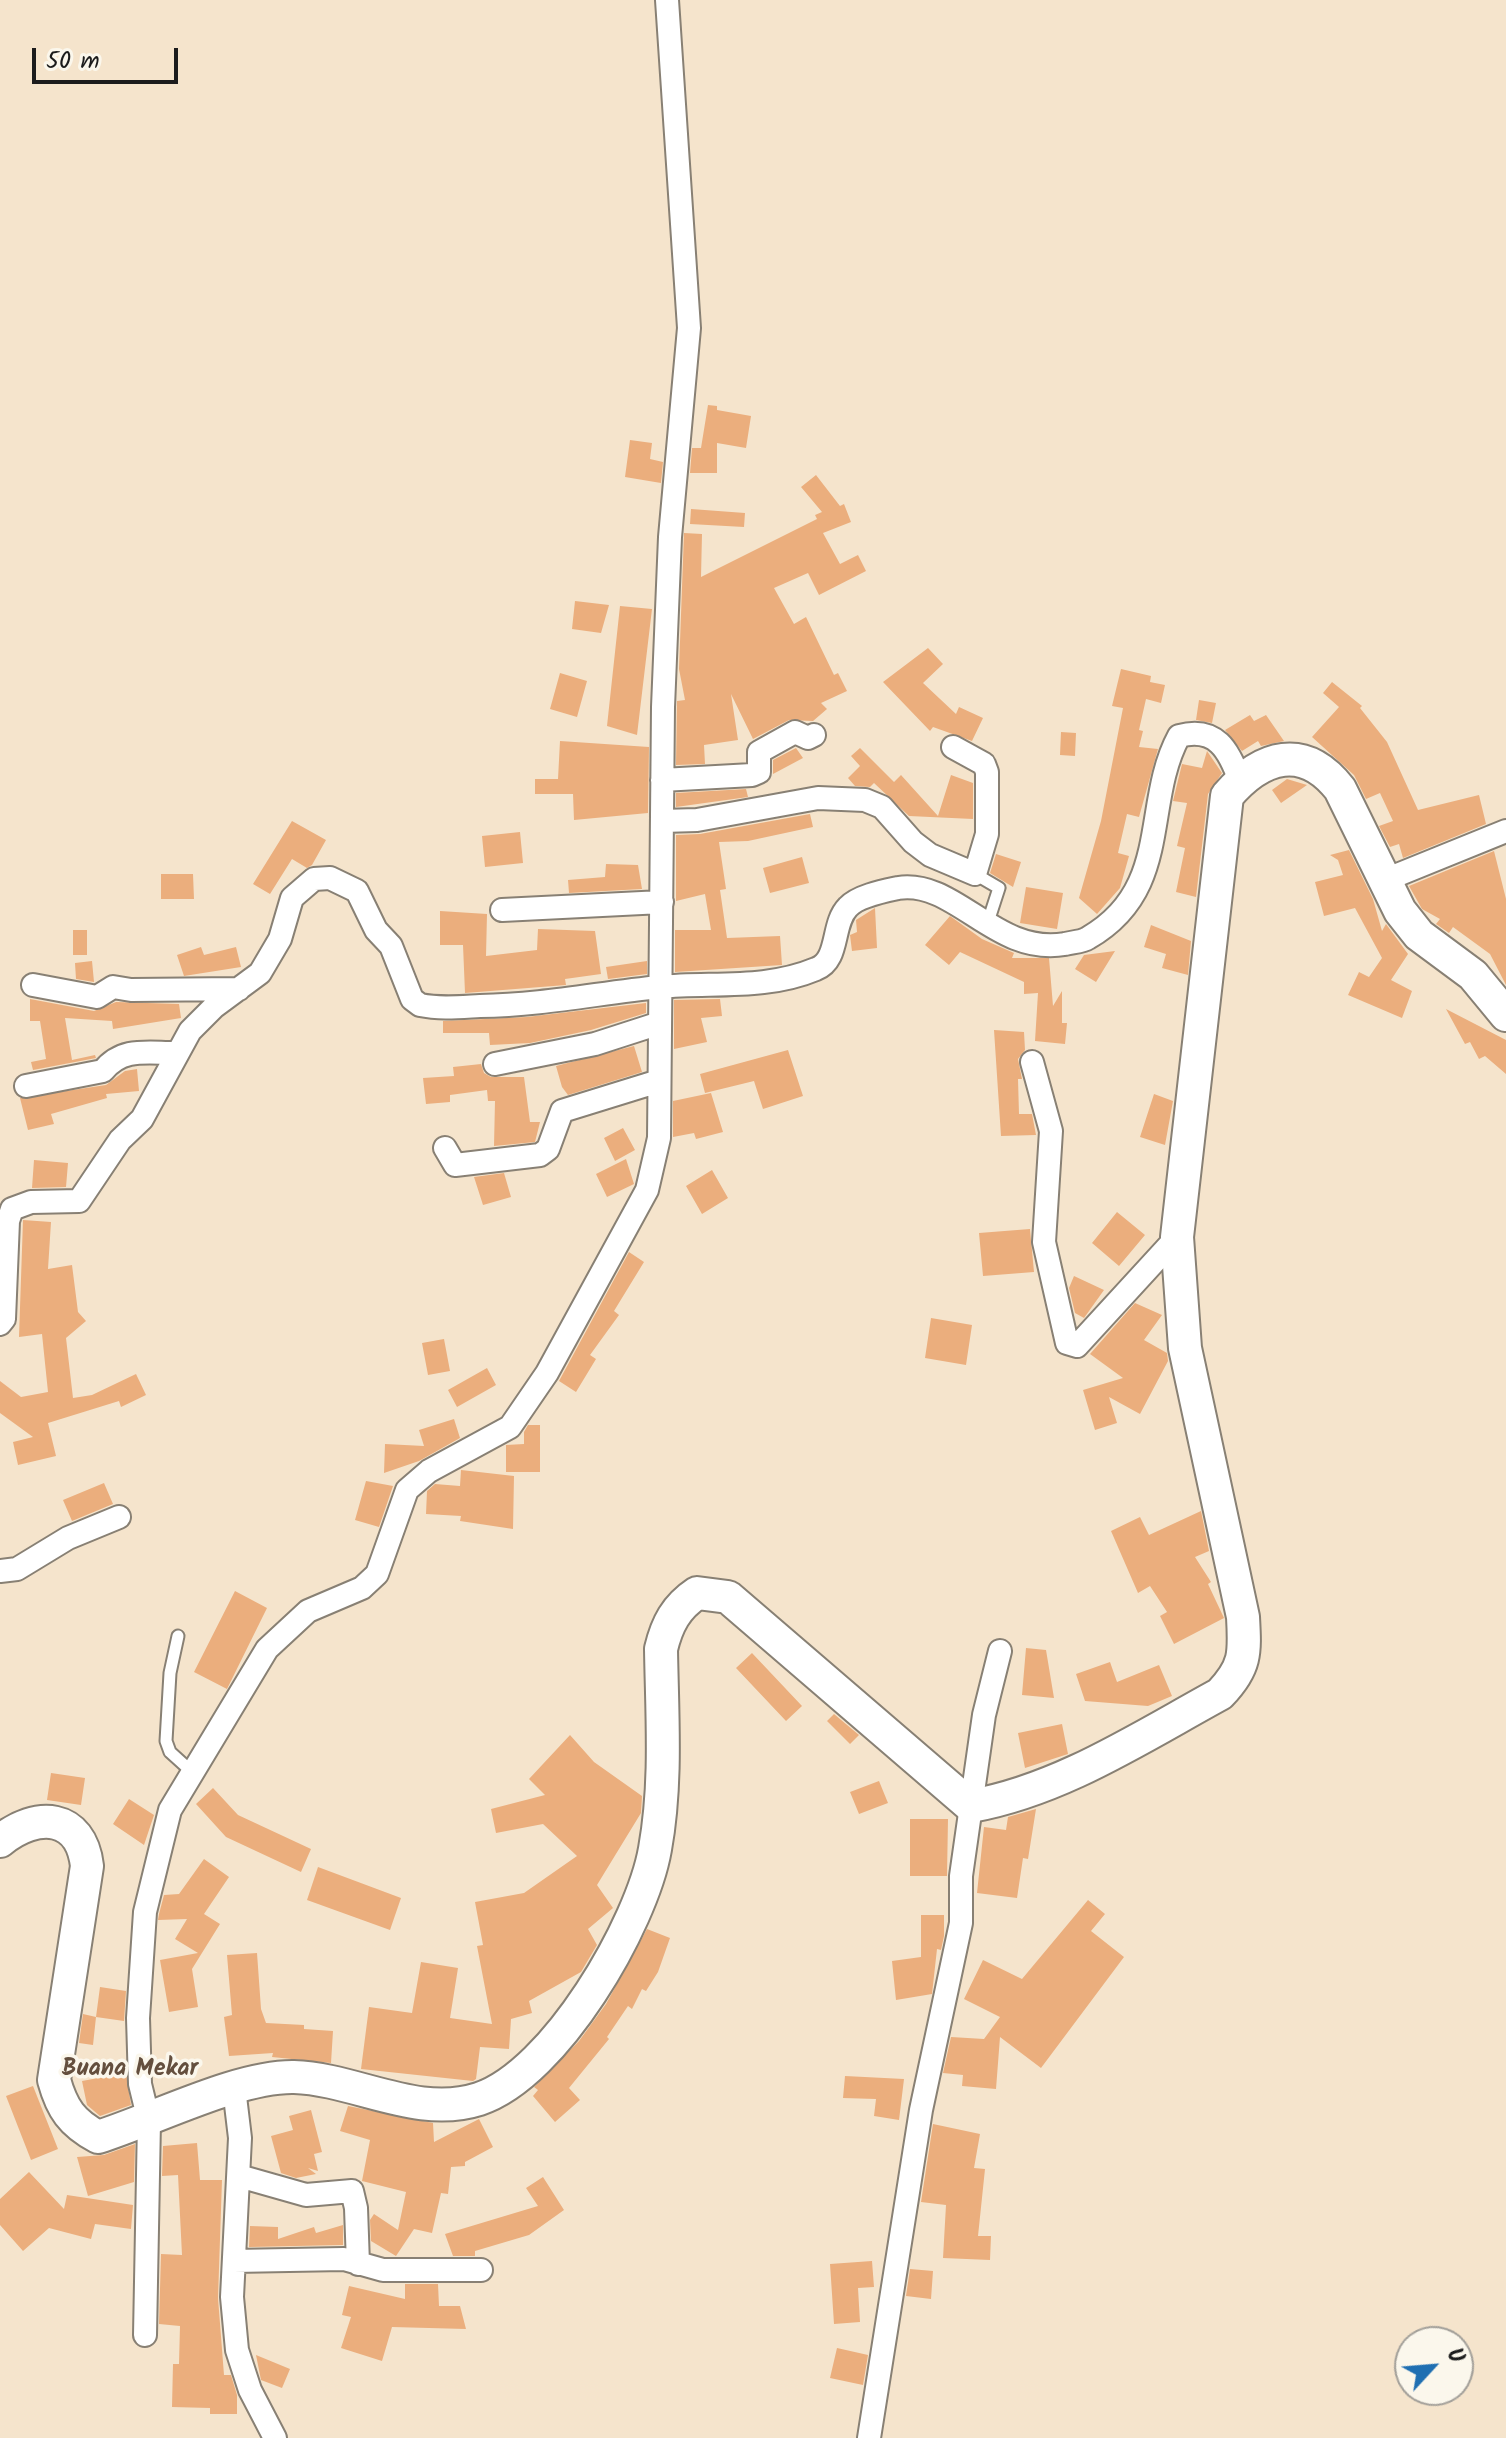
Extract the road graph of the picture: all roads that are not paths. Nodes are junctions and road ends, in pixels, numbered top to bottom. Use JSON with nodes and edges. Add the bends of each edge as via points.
{"nodes":[{"id":1,"x":667,"y":0,"type":"edge"},
{"id":2,"x":814,"y":735,"type":"dead end"},
{"id":3,"x":953,"y":747,"type":"dead end"},
{"id":4,"x":662,"y":780,"type":"junction"},
{"id":5,"x":1240,"y":781,"type":"junction"},
{"id":6,"x":662,"y":821,"type":"junction"},
{"id":7,"x":1506,"y":831,"type":"edge"},
{"id":8,"x":975,"y":874,"type":"junction"},
{"id":9,"x":1385,"y":880,"type":"junction"},
{"id":10,"x":662,"y":902,"type":"junction"},
{"id":11,"x":502,"y":910,"type":"dead end"},
{"id":12,"x":987,"y":925,"type":"junction"},
{"id":13,"x":33,"y":985,"type":"dead end"},
{"id":14,"x":660,"y":987,"type":"junction"},
{"id":15,"x":239,"y":989,"type":"junction"},
{"id":16,"x":1506,"y":1015,"type":"edge"},
{"id":17,"x":660,"y":1023,"type":"junction"},
{"id":18,"x":175,"y":1053,"type":"junction"},
{"id":19,"x":1032,"y":1062,"type":"dead end"},
{"id":20,"x":495,"y":1064,"type":"dead end"},
{"id":21,"x":659,"y":1081,"type":"junction"},
{"id":22,"x":26,"y":1086,"type":"dead end"},
{"id":23,"x":445,"y":1148,"type":"dead end"},
{"id":24,"x":1177,"y":1237,"type":"junction"},
{"id":25,"x":0,"y":1324,"type":"edge"},
{"id":26,"x":119,"y":1517,"type":"dead end"},
{"id":27,"x":0,"y":1571,"type":"edge"},
{"id":28,"x":178,"y":1636,"type":"dead end"},
{"id":29,"x":1000,"y":1651,"type":"dead end"},
{"id":30,"x":191,"y":1771,"type":"junction"},
{"id":31,"x":971,"y":1806,"type":"junction"},
{"id":32,"x":0,"y":1841,"type":"edge"},
{"id":33,"x":234,"y":2088,"type":"junction"},
{"id":34,"x":149,"y":2121,"type":"junction"},
{"id":35,"x":239,"y":2176,"type":"junction"},
{"id":36,"x":234,"y":2261,"type":"junction"},
{"id":37,"x":358,"y":2264,"type":"junction"},
{"id":38,"x":481,"y":2270,"type":"dead end"},
{"id":39,"x":145,"y":2335,"type":"dead end"},
{"id":40,"x":275,"y":2438,"type":"edge"},
{"id":41,"x":869,"y":2438,"type":"edge"}],
"edges":[{"from":1,"to":4,"type":"street","via":[[689,328],[670,537]]},
{"from":2,"to":4,"type":"street","via":[[795,732],[759,752],[759,772],[752,775]]},
{"from":3,"to":8,"type":"street","via":[[984,764],[987,772],[987,834]]},
{"from":4,"to":6,"type":"street"},
{"from":5,"to":9,"type":"street","via":[[1279,759],[1300,758],[1327,773]]},
{"from":5,"to":12,"type":"street","via":[[1221,742],[1206,733],[1179,736],[1170,752],[1153,848],[1136,891],[1111,921],[1086,940],[1057,945],[1027,944]]},
{"from":5,"to":24,"type":"street","via":[[1227,796]]},
{"from":6,"to":8,"type":"street","via":[[697,820],[818,798],[865,800],[882,807],[930,855]]},
{"from":6,"to":10,"type":"street"},
{"from":7,"to":9,"type":"street"},
{"from":8,"to":12,"type":"lane","via":[[999,888]]},
{"from":9,"to":16,"type":"street","via":[[1419,935],[1473,975]]},
{"from":10,"to":11,"type":"street"},
{"from":10,"to":14,"type":"street"},
{"from":12,"to":14,"type":"street","via":[[925,888],[899,888],[848,906],[829,958],[819,969],[768,983]]},
{"from":13,"to":15,"type":"street","via":[[97,997],[113,987]]},
{"from":14,"to":15,"type":"street","via":[[531,1006],[420,1005],[412,999],[394,952],[357,891],[330,878],[314,879],[299,889],[260,973]]},
{"from":14,"to":17,"type":"street"},
{"from":15,"to":18,"type":"street","via":[[202,1018]]},
{"from":17,"to":20,"type":"street","via":[[595,1044]]},
{"from":17,"to":21,"type":"street"},
{"from":18,"to":22,"type":"street","via":[[129,1053],[114,1058],[103,1071]]},
{"from":18,"to":25,"type":"street","via":[[142,1119],[120,1140],[79,1201],[31,1202],[12,1209]]},
{"from":19,"to":24,"type":"street","via":[[1051,1131],[1044,1242],[1067,1343],[1077,1346]]},
{"from":21,"to":23,"type":"street","via":[[562,1111],[548,1149],[540,1155],[455,1165]]},
{"from":21,"to":30,"type":"street","via":[[659,1138],[647,1190],[530,1398],[510,1427],[429,1471],[407,1490],[377,1574],[362,1588],[308,1611],[267,1649]]},
{"from":24,"to":31,"type":"street","via":[[1185,1348],[1243,1617],[1245,1651],[1237,1676],[1220,1694],[1085,1767]]},
{"from":26,"to":27,"type":"street","via":[[68,1538],[17,1569]]},
{"from":28,"to":30,"type":"lane","via":[[166,1741]]},
{"from":29,"to":31,"type":"street"},
{"from":30,"to":34,"type":"street","via":[[170,1810],[145,1912],[138,2018],[140,2084]]},
{"from":31,"to":33,"type":"street","via":[[712,1595],[686,1600],[667,1625],[661,1649],[662,1801],[655,1853],[601,1979],[537,2059],[503,2087],[478,2099],[445,2104],[410,2102],[321,2079],[263,2078]]},
{"from":31,"to":41,"type":"street","via":[[959,1935],[921,2110]]},
{"from":32,"to":34,"type":"street","via":[[28,1826],[53,1821],[73,1828],[85,1844],[87,1866],[54,2080],[61,2107],[78,2126],[98,2137]]},
{"from":33,"to":34,"type":"street"},
{"from":33,"to":35,"type":"street"},
{"from":34,"to":39,"type":"street"},
{"from":35,"to":36,"type":"street"},
{"from":35,"to":37,"type":"street","via":[[306,2195],[352,2191]]},
{"from":36,"to":37,"type":"street","via":[[344,2259]]},
{"from":36,"to":40,"type":"street","via":[[237,2350]]},
{"from":37,"to":38,"type":"street","via":[[383,2270]]}]}
